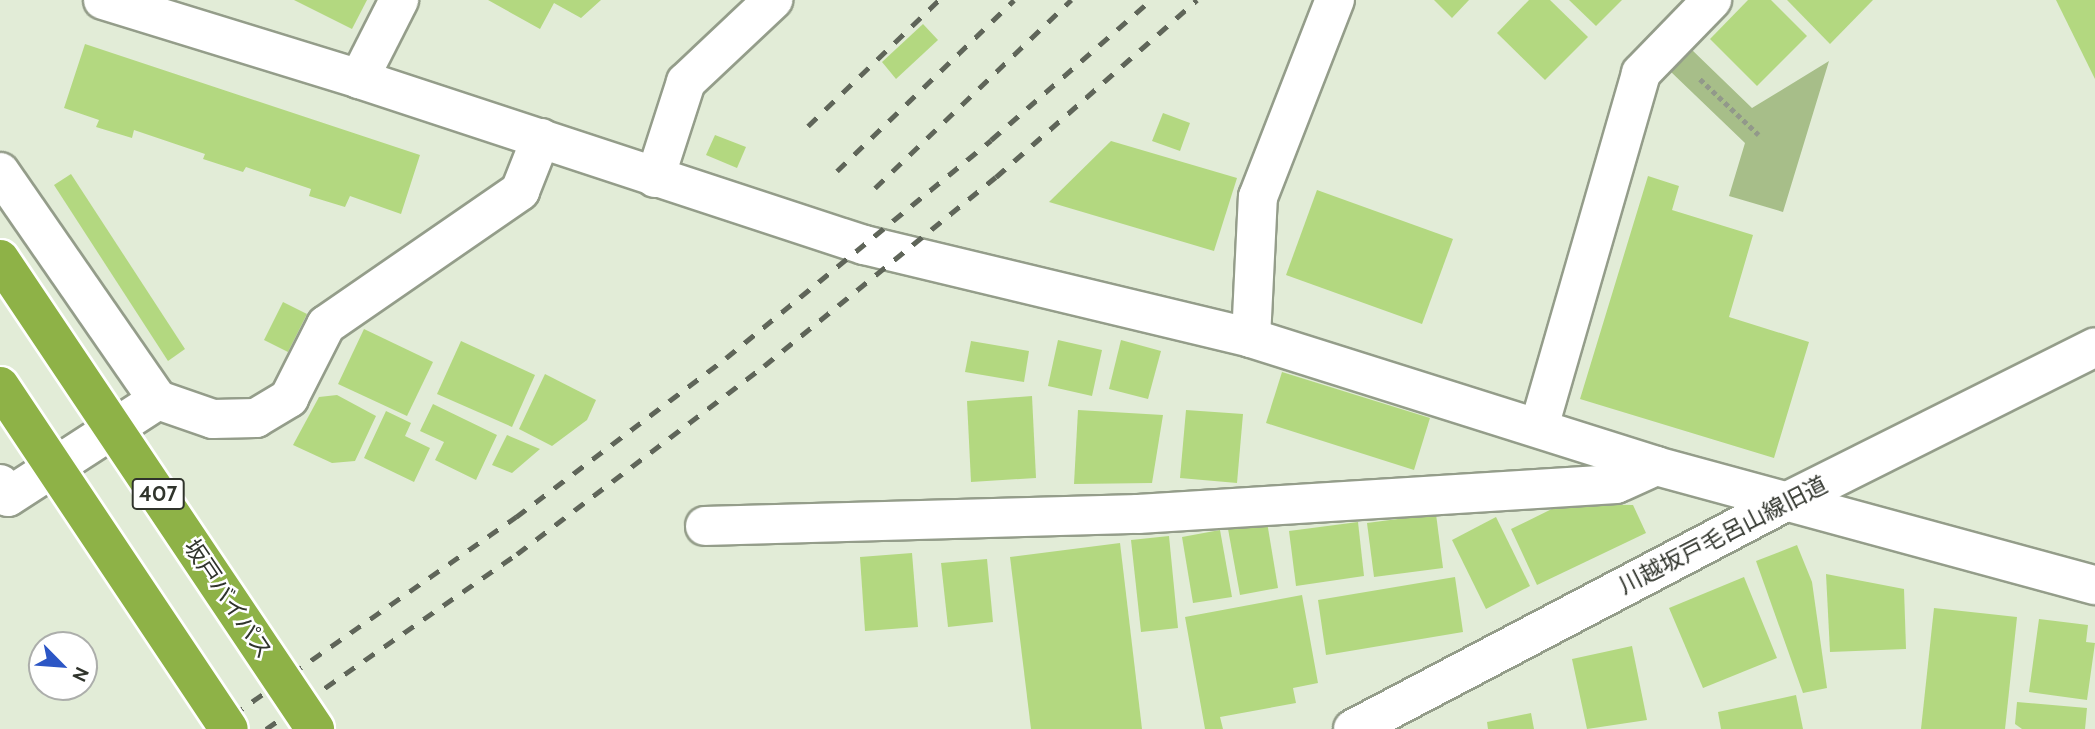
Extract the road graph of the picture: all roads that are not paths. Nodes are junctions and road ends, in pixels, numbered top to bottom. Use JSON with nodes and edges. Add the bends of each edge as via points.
{"nodes":[{"id":1,"x":103,"y":0,"type":"edge"},
{"id":2,"x":399,"y":0,"type":"edge"},
{"id":3,"x":773,"y":0,"type":"edge"},
{"id":4,"x":1335,"y":0,"type":"edge"},
{"id":5,"x":1712,"y":0,"type":"edge"},
{"id":6,"x":359,"y":79,"type":"junction"},
{"id":7,"x":541,"y":138,"type":"junction"},
{"id":8,"x":0,"y":172,"type":"edge"},
{"id":9,"x":654,"y":178,"type":"junction"},
{"id":10,"x":0,"y":259,"type":"edge"},
{"id":11,"x":1251,"y":338,"type":"junction"},
{"id":12,"x":2095,"y":347,"type":"edge"},
{"id":13,"x":0,"y":386,"type":"edge"},
{"id":14,"x":158,"y":400,"type":"junction"},
{"id":15,"x":1539,"y":427,"type":"junction"},
{"id":16,"x":1656,"y":466,"type":"junction"},
{"id":17,"x":3,"y":494,"type":"edge"},
{"id":18,"x":1788,"y":500,"type":"junction"},
{"id":19,"x":705,"y":526,"type":"dead end"},
{"id":20,"x":2095,"y":585,"type":"edge"},
{"id":21,"x":229,"y":729,"type":"edge"},
{"id":22,"x":315,"y":729,"type":"edge"},
{"id":23,"x":1353,"y":729,"type":"edge"}],
"edges":[{"from":1,"to":6,"type":"street"},
{"from":2,"to":6,"type":"street"},
{"from":3,"to":9,"type":"street","via":[[687,82]]},
{"from":4,"to":11,"type":"street","via":[[1258,197]]},
{"from":5,"to":15,"type":"street","via":[[1641,73]]},
{"from":6,"to":7,"type":"street"},
{"from":7,"to":9,"type":"street"},
{"from":7,"to":14,"type":"street","via":[[520,191],[326,325],[289,398],[256,418],[245,419],[213,419]]},
{"from":8,"to":14,"type":"street"},
{"from":9,"to":11,"type":"street","via":[[901,255]]},
{"from":10,"to":22,"type":"highway","name":"坂戸バイパス","number":"407","bridge":true},
{"from":11,"to":15,"type":"street"},
{"from":12,"to":18,"type":"street","name":"川越坂戸毛呂山線旧道"},
{"from":13,"to":21,"type":"highway","bridge":true},
{"from":14,"to":17,"type":"street"},
{"from":15,"to":16,"type":"street"},
{"from":16,"to":18,"type":"street"},
{"from":16,"to":19,"type":"street","via":[[1603,485],[1138,513]]},
{"from":18,"to":20,"type":"street"},
{"from":18,"to":23,"type":"street","name":"川越坂戸毛呂山線旧道"}]}
